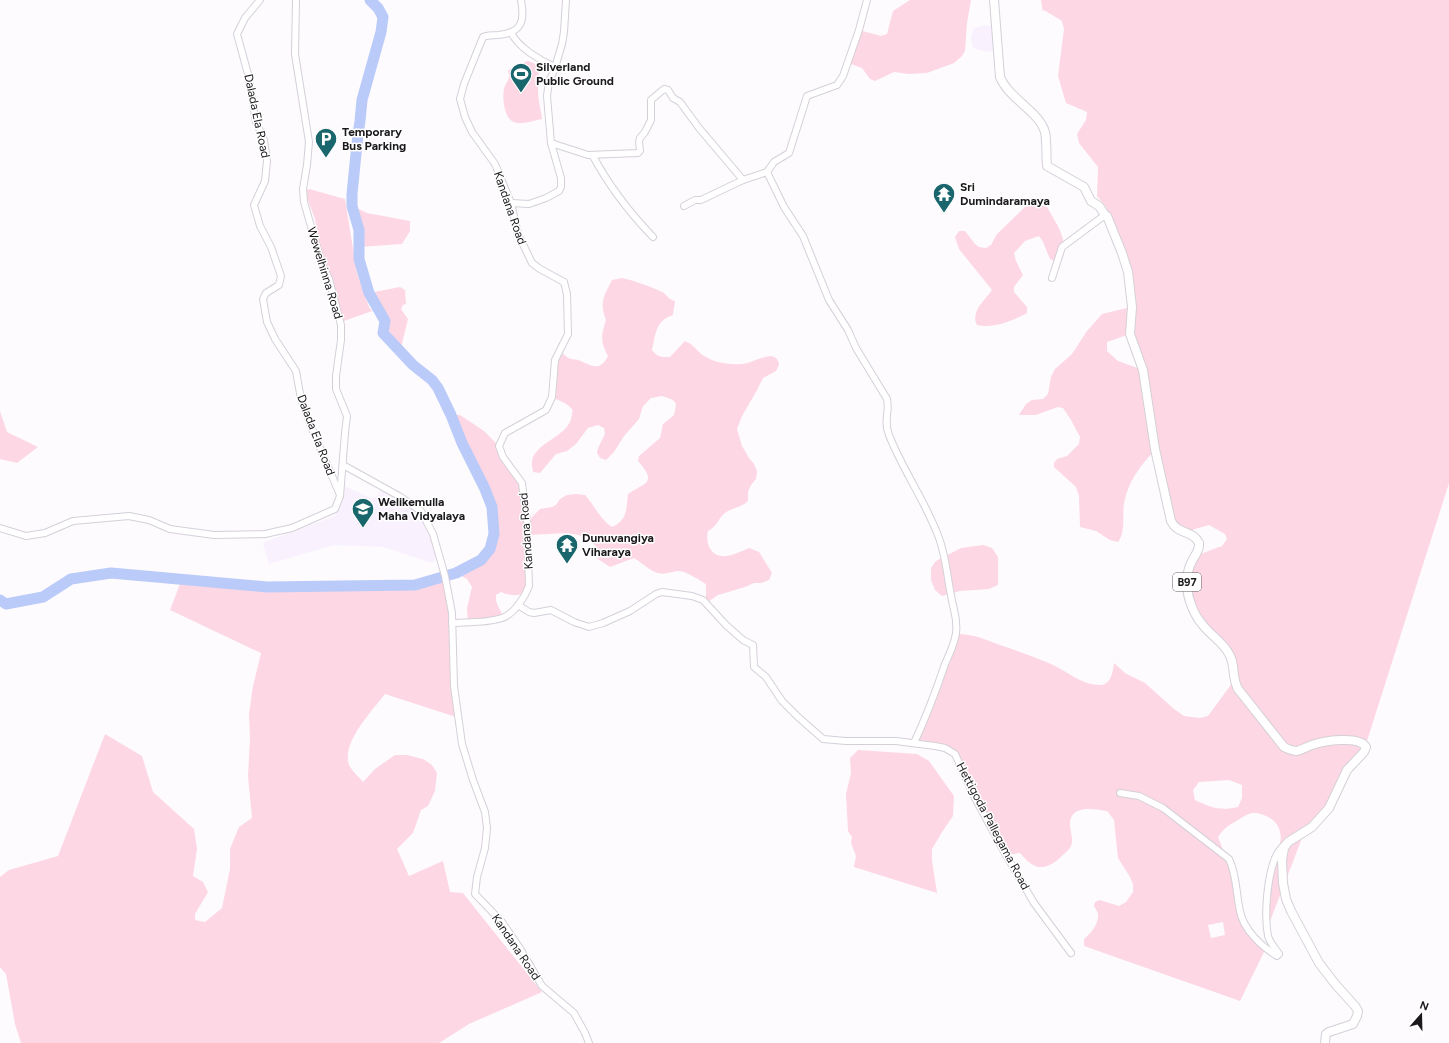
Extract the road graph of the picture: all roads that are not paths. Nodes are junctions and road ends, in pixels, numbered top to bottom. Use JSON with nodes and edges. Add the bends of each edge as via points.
{"nodes":[{"id":1,"x":260,"y":0,"type":"edge"},
{"id":2,"x":296,"y":0,"type":"edge"},
{"id":3,"x":521,"y":0,"type":"edge"},
{"id":4,"x":566,"y":0,"type":"edge"},
{"id":5,"x":867,"y":0,"type":"edge"},
{"id":6,"x":994,"y":0,"type":"edge"},
{"id":7,"x":511,"y":32,"type":"junction"},
{"id":8,"x":555,"y":67,"type":"junction"},
{"id":9,"x":551,"y":143,"type":"junction"},
{"id":10,"x":593,"y":156,"type":"junction"},
{"id":11,"x":767,"y":172,"type":"junction"},
{"id":12,"x":743,"y":180,"type":"junction"},
{"id":13,"x":511,"y":203,"type":"junction"},
{"id":14,"x":684,"y":206,"type":"dead end"},
{"id":15,"x":1105,"y":215,"type":"junction"},
{"id":16,"x":653,"y":237,"type":"dead end"},
{"id":17,"x":1052,"y":278,"type":"dead end"},
{"id":18,"x":343,"y":465,"type":"junction"},
{"id":19,"x":340,"y":496,"type":"junction"},
{"id":20,"x":0,"y":528,"type":"edge"},
{"id":21,"x":518,"y":604,"type":"junction"},
{"id":22,"x":452,"y":623,"type":"junction"},
{"id":23,"x":914,"y":743,"type":"junction"},
{"id":24,"x":1120,"y":793,"type":"dead end"},
{"id":25,"x":1288,"y":842,"type":"junction"},
{"id":26,"x":1071,"y":953,"type":"dead end"},
{"id":27,"x":589,"y":1043,"type":"edge"},
{"id":28,"x":1325,"y":1043,"type":"edge"}],
"edges":[{"from":1,"to":19,"type":"street","name":"Dalada Ela Road","via":[[245,18],[237,34],[267,161],[265,181],[254,205],[281,276],[279,285],[266,293],[263,299],[267,322],[296,371],[301,399]]},
{"from":2,"to":18,"type":"street","name":"Wewelhinna Road","via":[[295,54],[309,142],[303,189],[308,217],[329,279],[340,324],[341,340],[336,384],[347,416]]},
{"from":3,"to":7,"type":"street","via":[[522,24]]},
{"from":4,"to":8,"type":"street","via":[[564,32]]},
{"from":5,"to":11,"type":"street","via":[[844,76],[837,85],[807,96],[789,153],[774,162]]},
{"from":6,"to":15,"type":"main road","number":"B97","via":[[1000,76],[1004,85],[1034,116],[1044,131],[1047,166],[1084,187],[1091,201],[1099,206]]},
{"from":7,"to":8,"type":"street","via":[[524,48]]},
{"from":7,"to":13,"type":"street","name":"Kandana Road","via":[[482,37],[460,99],[472,132],[495,164]]},
{"from":8,"to":9,"type":"street","via":[[549,81],[548,96]]},
{"from":9,"to":10,"type":"street"},
{"from":9,"to":13,"type":"street","via":[[561,178],[560,189],[546,198],[529,204]]},
{"from":10,"to":12,"type":"street","via":[[638,153],[640,138],[651,120],[651,100],[664,90],[668,90]]},
{"from":10,"to":16,"type":"street","via":[[629,211]]},
{"from":11,"to":12,"type":"street"},
{"from":11,"to":23,"type":"street","via":[[802,236],[829,300],[887,399],[889,405],[886,423],[889,434],[939,538],[947,568],[957,616],[956,634],[929,710]]},
{"from":12,"to":14,"type":"street"},
{"from":13,"to":21,"type":"street","name":"Kandana Road","via":[[518,234],[532,263],[565,283],[568,325],[568,334],[555,360],[552,397],[546,410],[505,433],[499,446],[503,458],[522,483],[527,521],[529,586]]},
{"from":15,"to":17,"type":"street","via":[[1062,247]]},
{"from":15,"to":25,"type":"main road","number":"B97","via":[[1128,272],[1132,307],[1130,334],[1143,370],[1155,449],[1171,521],[1174,527],[1194,537],[1199,543],[1188,573],[1187,587],[1192,606],[1201,624],[1230,654],[1234,682],[1238,689],[1284,748],[1296,751],[1311,745],[1343,740],[1362,742],[1366,746],[1364,752],[1347,770],[1330,808],[1312,827]]},
{"from":18,"to":19,"type":"street","name":"Wewelhinna Road"},
{"from":18,"to":22,"type":"street","via":[[421,511],[434,534],[448,593]]},
{"from":19,"to":20,"type":"street","name":"Wewelhinna Road","via":[[335,509],[292,528],[266,534],[214,535],[170,530],[149,520],[129,516],[73,521],[45,533],[26,536]]},
{"from":21,"to":22,"type":"street","name":"Kandana Road","via":[[503,618]]},
{"from":21,"to":23,"type":"street","name":"Hettigoda Pallegama Road","via":[[534,613],[551,610],[589,627],[603,623],[662,592],[698,597],[726,625],[752,645],[754,667],[766,677],[782,701],[823,739]]},
{"from":22,"to":27,"type":"street","name":"Kandana Road","via":[[454,686],[462,744],[472,780],[485,812],[487,828],[475,894],[502,922],[542,986],[574,1013]]},
{"from":23,"to":26,"type":"street","name":"Hettigoda Pallegama Road","via":[[945,748],[954,754],[974,796],[1034,903]]},
{"from":24,"to":25,"type":"street","via":[[1139,796],[1163,808],[1229,859],[1234,872],[1243,921],[1257,939],[1277,956],[1279,954],[1268,936],[1268,886],[1277,853]]},
{"from":25,"to":28,"type":"main road","via":[[1284,848],[1282,865],[1286,899],[1319,963],[1358,1011],[1353,1024],[1326,1034]]}]}
